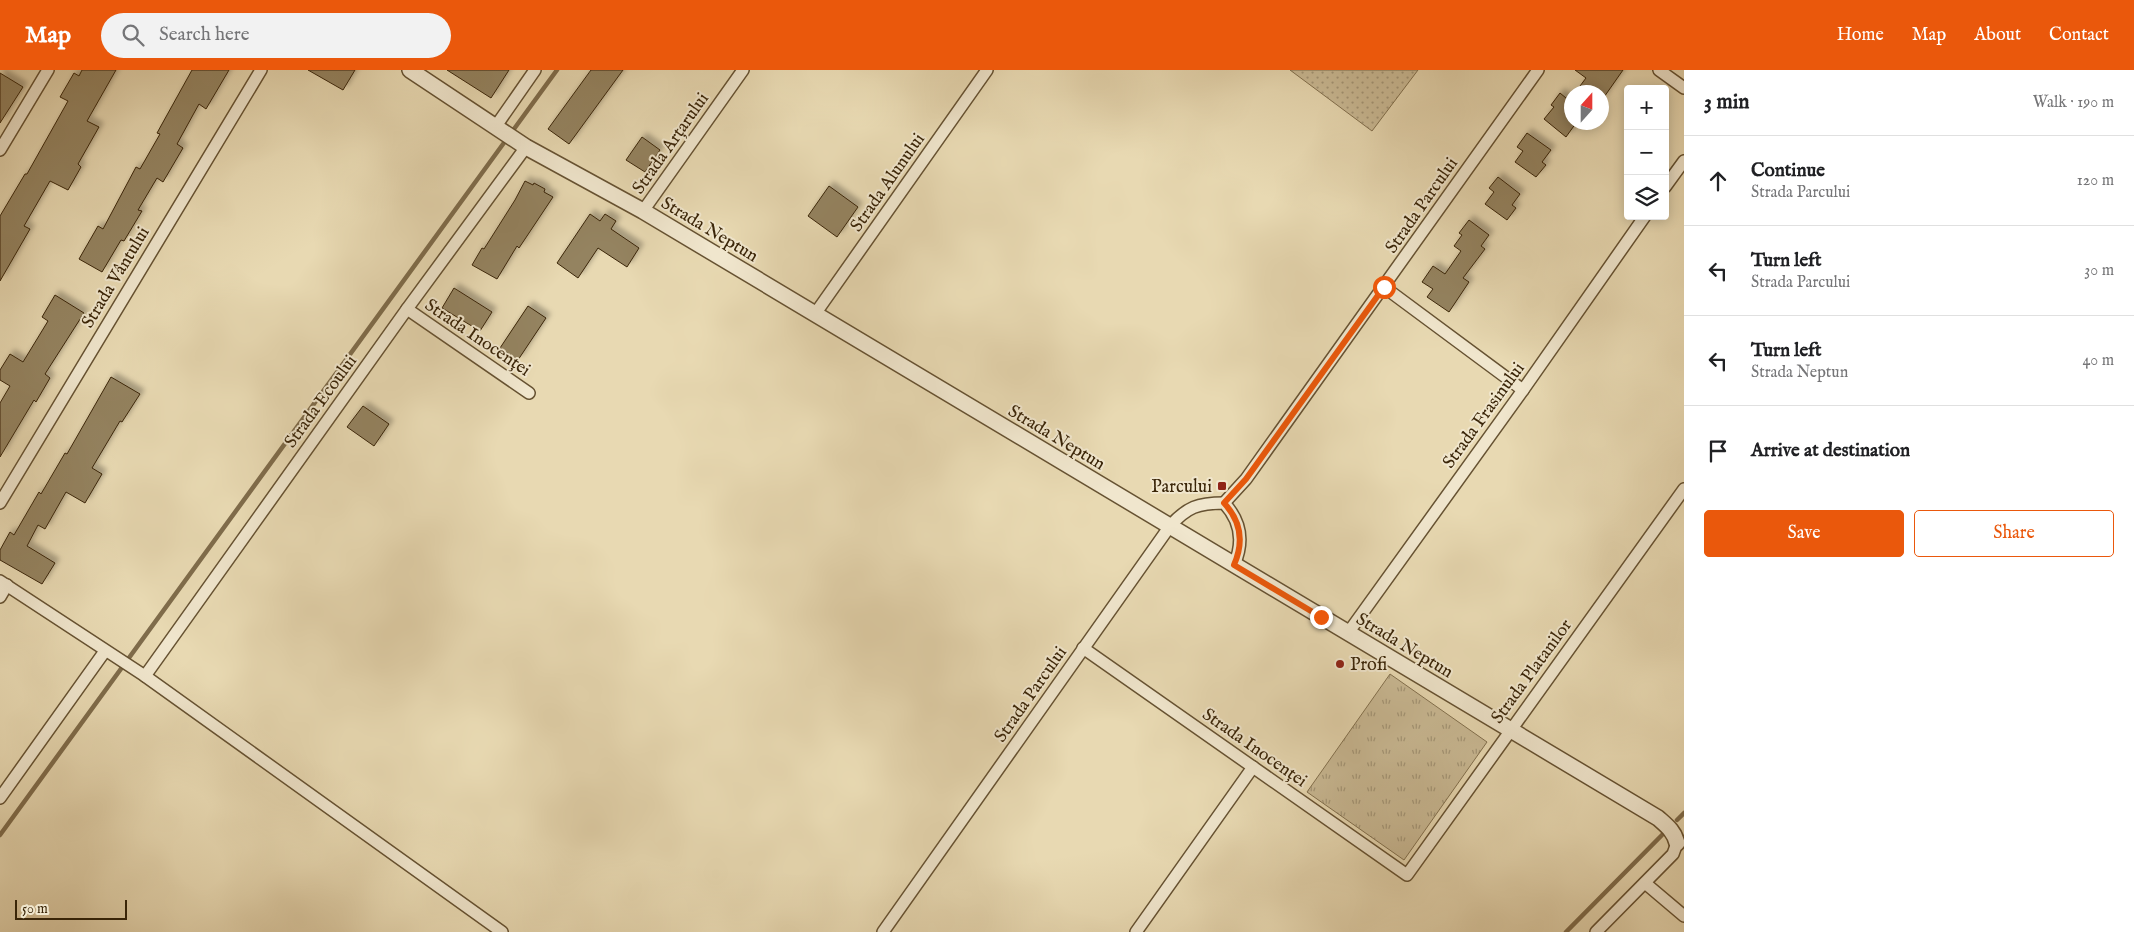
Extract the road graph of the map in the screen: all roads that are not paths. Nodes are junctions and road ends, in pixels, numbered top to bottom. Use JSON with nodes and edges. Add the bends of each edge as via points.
{"nodes":[{"id":1,"x":48,"y":70,"type":"edge"},
{"id":2,"x":261,"y":70,"type":"edge"},
{"id":3,"x":410,"y":70,"type":"edge"},
{"id":4,"x":535,"y":70,"type":"edge"},
{"id":5,"x":743,"y":70,"type":"edge"},
{"id":6,"x":987,"y":70,"type":"edge"},
{"id":7,"x":1538,"y":70,"type":"edge"},
{"id":8,"x":1659,"y":70,"type":"edge"},
{"id":9,"x":1684,"y":88,"type":"edge"},
{"id":10,"x":500,"y":128,"type":"junction"},
{"id":11,"x":522,"y":144,"type":"junction"},
{"id":12,"x":0,"y":150,"type":"edge"},
{"id":13,"x":1684,"y":161,"type":"edge"},
{"id":14,"x":1669,"y":182,"type":"edge"},
{"id":15,"x":644,"y":211,"type":"junction"},
{"id":16,"x":1642,"y":220,"type":"edge"},
{"id":17,"x":1384,"y":287,"type":"junction"},
{"id":18,"x":407,"y":309,"type":"junction"},
{"id":19,"x":815,"y":314,"type":"junction"},
{"id":20,"x":1523,"y":390,"type":"junction"},
{"id":21,"x":529,"y":393,"type":"dead end"},
{"id":22,"x":1684,"y":489,"type":"edge"},
{"id":23,"x":0,"y":503,"type":"edge"},
{"id":24,"x":1224,"y":503,"type":"junction"},
{"id":25,"x":1170,"y":526,"type":"junction"},
{"id":26,"x":1234,"y":565,"type":"junction"},
{"id":27,"x":3,"y":583,"type":"edge"},
{"id":28,"x":0,"y":598,"type":"edge"},
{"id":29,"x":1348,"y":632,"type":"junction"},
{"id":30,"x":1083,"y":648,"type":"junction"},
{"id":31,"x":105,"y":651,"type":"junction"},
{"id":32,"x":145,"y":676,"type":"junction"},
{"id":33,"x":1510,"y":730,"type":"junction"},
{"id":34,"x":1253,"y":767,"type":"junction"},
{"id":35,"x":0,"y":798,"type":"edge"},
{"id":36,"x":1677,"y":843,"type":"joint"},
{"id":37,"x":1407,"y":875,"type":"joint"},
{"id":38,"x":1645,"y":883,"type":"junction"},
{"id":39,"x":1684,"y":916,"type":"edge"},
{"id":40,"x":502,"y":932,"type":"edge"},
{"id":41,"x":883,"y":932,"type":"edge"},
{"id":42,"x":1136,"y":932,"type":"edge"},
{"id":43,"x":1596,"y":932,"type":"edge"}],
"edges":[{"from":1,"to":12,"type":"street"},
{"from":2,"to":23,"type":"street","name":"Strada Vântului"},
{"from":3,"to":10,"type":"street","name":"Strada Neptun"},
{"from":4,"to":10,"type":"street"},
{"from":5,"to":15,"type":"street","name":"Strada Arțarului"},
{"from":6,"to":19,"type":"street","name":"Strada Alunului"},
{"from":7,"to":17,"type":"street","name":"Strada Parcului"},
{"from":8,"to":9,"type":"street"},
{"from":10,"to":11,"type":"street","name":"Strada Neptun"},
{"from":11,"to":15,"type":"street","name":"Strada Neptun"},
{"from":11,"to":18,"type":"street","name":"Strada Ecoului"},
{"from":13,"to":14,"type":"street"},
{"from":15,"to":19,"type":"street","name":"Strada Neptun"},
{"from":16,"to":20,"type":"street","name":"Strada Frasinului"},
{"from":17,"to":20,"type":"street"},
{"from":17,"to":24,"type":"street","name":"Strada Parcului","via":[[1246,479]]},
{"from":18,"to":21,"type":"street","name":"Strada Inocenței"},
{"from":18,"to":32,"type":"street","name":"Strada Ecoului"},
{"from":19,"to":25,"type":"street","name":"Strada Neptun"},
{"from":20,"to":29,"type":"street","name":"Strada Frasinului"},
{"from":22,"to":33,"type":"street","name":"Strada Platanilor"},
{"from":24,"to":25,"type":"street","name":"Strada Parcului","via":[[1207,503],[1183,512]]},
{"from":24,"to":26,"type":"street","via":[[1234,514],[1240,534],[1239,554]]},
{"from":25,"to":26,"type":"street","name":"Strada Neptun"},
{"from":25,"to":30,"type":"street","name":"Strada Parcului"},
{"from":26,"to":29,"type":"street","name":"Strada Neptun"},
{"from":27,"to":28,"type":"street"},
{"from":27,"to":31,"type":"street"},
{"from":29,"to":33,"type":"street","name":"Strada Neptun"},
{"from":30,"to":34,"type":"street","name":"Strada Inocenței"},
{"from":30,"to":41,"type":"street","name":"Strada Parcului"},
{"from":31,"to":32,"type":"street"},
{"from":31,"to":35,"type":"street"},
{"from":32,"to":40,"type":"street"},
{"from":33,"to":36,"type":"street","name":"Strada Neptun","via":[[1658,818],[1675,835]]},
{"from":33,"to":37,"type":"street","name":"Strada Platanilor"},
{"from":34,"to":37,"type":"street","name":"Strada Inocenței"},
{"from":34,"to":42,"type":"street"},
{"from":36,"to":38,"type":"street","via":[[1674,854]]},
{"from":38,"to":39,"type":"street"},
{"from":38,"to":43,"type":"street"}]}
